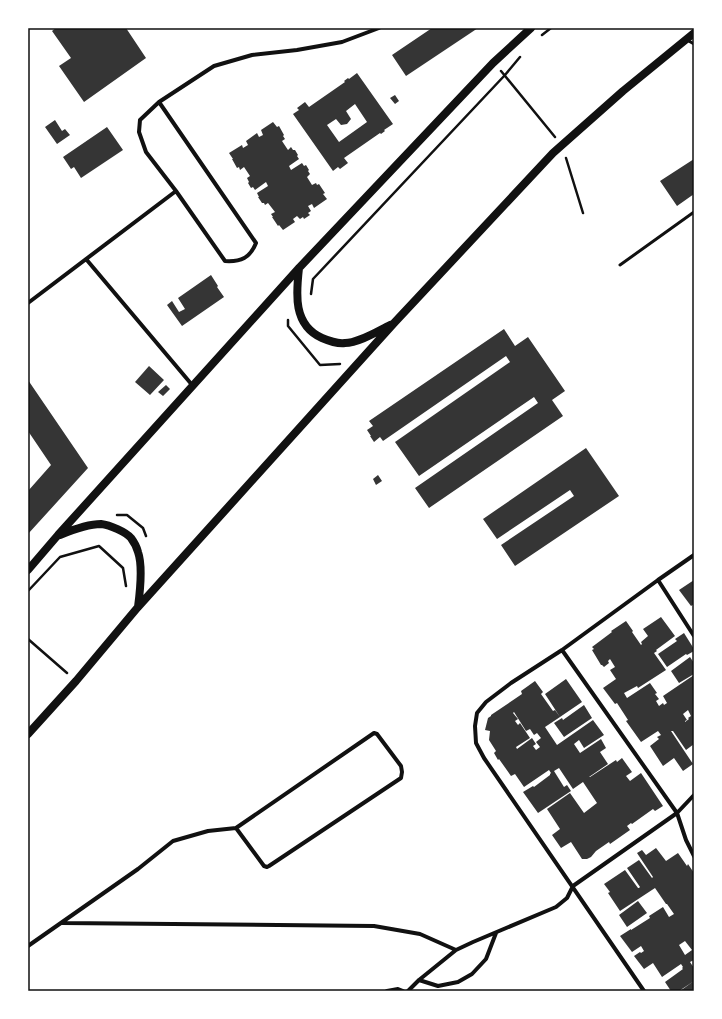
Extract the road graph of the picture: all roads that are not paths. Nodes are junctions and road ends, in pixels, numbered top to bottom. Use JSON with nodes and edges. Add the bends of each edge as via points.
{"nodes":[{"id":1,"x":379,"y":28,"type":"edge"},
{"id":2,"x":531,"y":28,"type":"edge"},
{"id":3,"x":694,"y":33,"type":"edge"},
{"id":4,"x":686,"y":39,"type":"junction"},
{"id":5,"x":694,"y":44,"type":"edge"},
{"id":6,"x":159,"y":102,"type":"junction"},
{"id":7,"x":176,"y":191,"type":"junction"},
{"id":8,"x":694,"y":212,"type":"edge"},
{"id":9,"x":86,"y":259,"type":"junction"},
{"id":10,"x":620,"y":264,"type":"dead end"},
{"id":11,"x":299,"y":268,"type":"junction"},
{"id":12,"x":28,"y":303,"type":"edge"},
{"id":13,"x":395,"y":322,"type":"junction"},
{"id":14,"x":193,"y":386,"type":"junction"},
{"id":15,"x":58,"y":535,"type":"junction"},
{"id":16,"x":694,"y":555,"type":"edge"},
{"id":17,"x":28,"y":570,"type":"edge"},
{"id":18,"x":658,"y":580,"type":"junction"},
{"id":19,"x":138,"y":607,"type":"junction"},
{"id":20,"x":694,"y":636,"type":"edge"},
{"id":21,"x":562,"y":650,"type":"junction"},
{"id":22,"x":28,"y":734,"type":"edge"},
{"id":23,"x":694,"y":795,"type":"edge"},
{"id":24,"x":677,"y":813,"type":"junction"},
{"id":25,"x":236,"y":828,"type":"junction"},
{"id":26,"x":694,"y":856,"type":"edge"},
{"id":27,"x":573,"y":886,"type":"junction"},
{"id":28,"x":62,"y":923,"type":"junction"},
{"id":29,"x":496,"y":933,"type":"junction"},
{"id":30,"x":28,"y":946,"type":"edge"},
{"id":31,"x":456,"y":950,"type":"junction"},
{"id":32,"x":419,"y":980,"type":"junction"},
{"id":33,"x":387,"y":991,"type":"edge"},
{"id":34,"x":403,"y":991,"type":"edge"},
{"id":35,"x":408,"y":991,"type":"edge"},
{"id":36,"x":644,"y":991,"type":"edge"}],
"edges":[{"from":1,"to":6,"type":"street","via":[[342,42],[252,55],[214,66]]},
{"from":2,"to":11,"type":"main road","via":[[493,63]]},
{"from":3,"to":4,"type":"main road"},
{"from":4,"to":5,"type":"lane"},
{"from":4,"to":13,"type":"main road","via":[[553,153]]},
{"from":6,"to":7,"type":"street","via":[[140,120],[139,132],[146,152]]},
{"from":6,"to":7,"type":"street","via":[[256,243],[252,251],[245,258],[235,262],[225,261]]},
{"from":7,"to":9,"type":"street"},
{"from":8,"to":10,"type":"lane"},
{"from":9,"to":12,"type":"street"},
{"from":9,"to":14,"type":"street"},
{"from":11,"to":13,"type":"main road","via":[[296,291],[298,310],[303,323],[316,335],[346,344]]},
{"from":11,"to":14,"type":"main road"},
{"from":13,"to":19,"type":"main road"},
{"from":14,"to":15,"type":"main road"},
{"from":15,"to":17,"type":"main road"},
{"from":15,"to":19,"type":"main road","via":[[81,527],[102,524],[118,529],[131,538],[139,552]]},
{"from":16,"to":18,"type":"street"},
{"from":18,"to":20,"type":"street"},
{"from":18,"to":21,"type":"street"},
{"from":19,"to":22,"type":"main road"},
{"from":21,"to":24,"type":"street"},
{"from":21,"to":27,"type":"street","via":[[486,702],[477,713],[475,726],[476,742],[484,758]]},
{"from":23,"to":24,"type":"street"},
{"from":24,"to":26,"type":"street"},
{"from":24,"to":27,"type":"street"},
{"from":25,"to":25,"type":"street","via":[[374,733],[400,766],[401,778],[270,866],[264,866]]},
{"from":25,"to":28,"type":"street","via":[[208,831],[173,841]]},
{"from":27,"to":29,"type":"street","via":[[567,898],[556,907]]},
{"from":27,"to":36,"type":"street"},
{"from":28,"to":30,"type":"street"},
{"from":28,"to":31,"type":"street","via":[[374,926],[420,934]]},
{"from":29,"to":31,"type":"street"},
{"from":29,"to":32,"type":"street","via":[[486,959],[472,974],[458,982],[438,986]]},
{"from":31,"to":32,"type":"street"},
{"from":32,"to":35,"type":"street"},
{"from":33,"to":34,"type":"street"}]}
